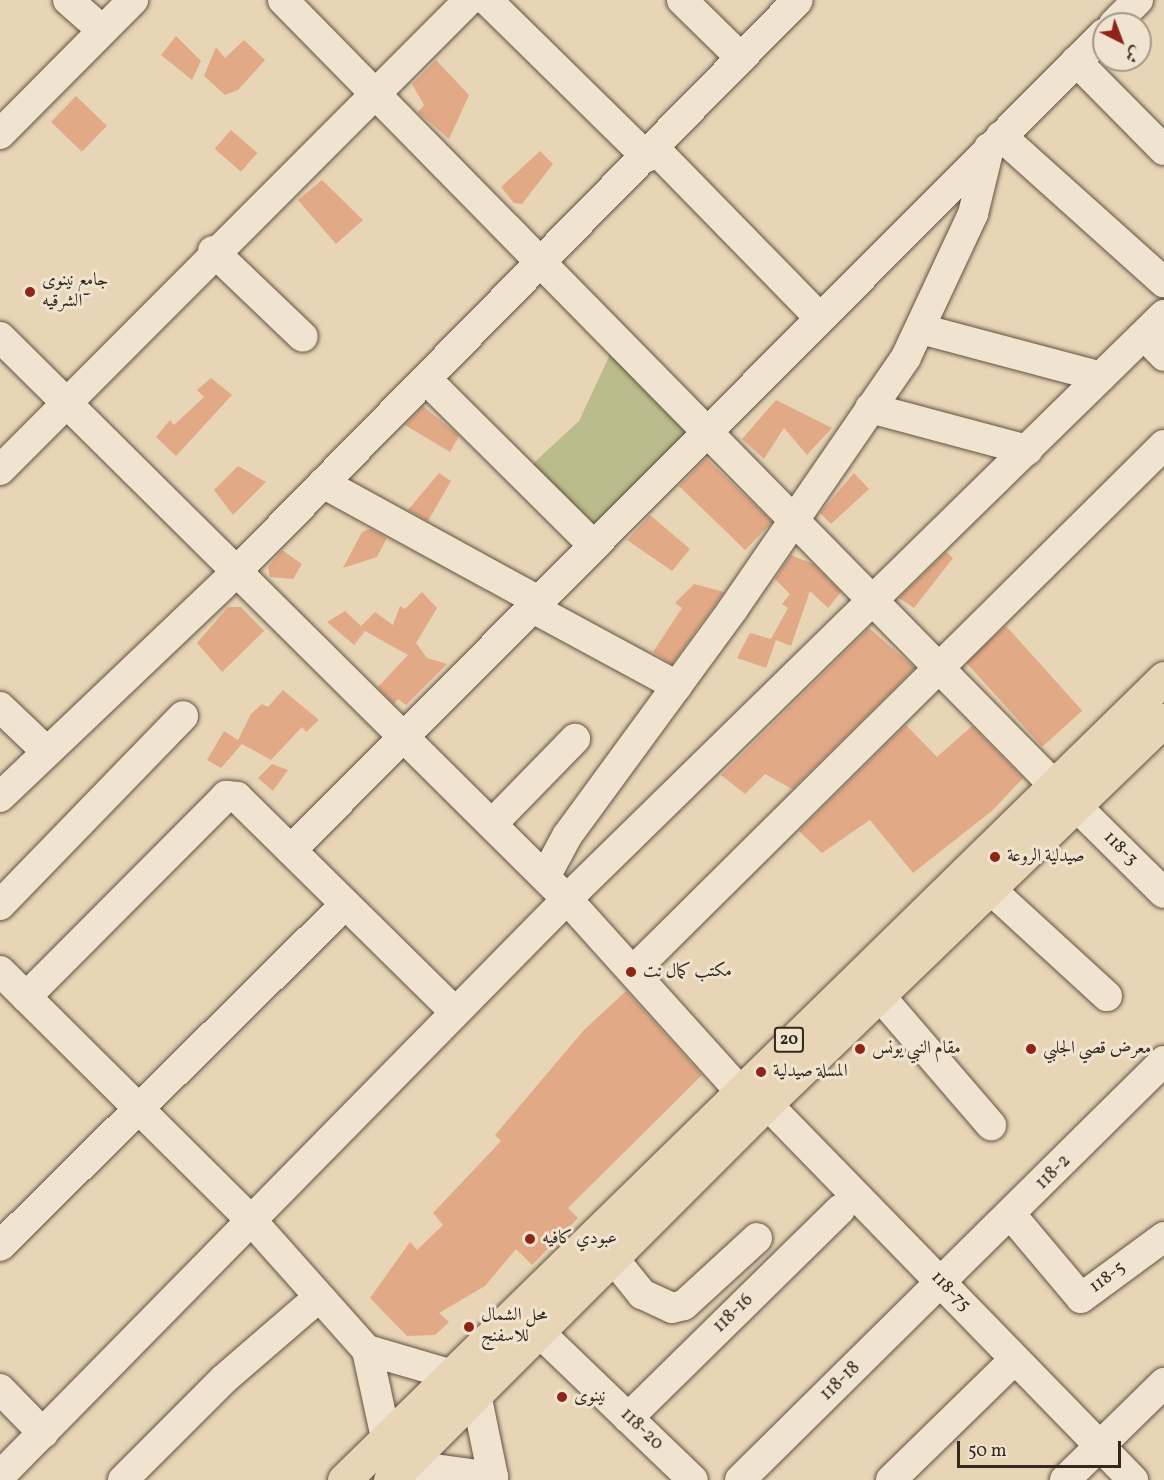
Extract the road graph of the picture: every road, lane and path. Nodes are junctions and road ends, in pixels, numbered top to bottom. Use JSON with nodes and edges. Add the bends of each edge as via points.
{"nodes":[{"id":1,"x":68,"y":0,"type":"edge"},
{"id":2,"x":133,"y":0,"type":"edge"},
{"id":3,"x":283,"y":0,"type":"edge"},
{"id":4,"x":469,"y":0,"type":"edge"},
{"id":5,"x":487,"y":0,"type":"edge"},
{"id":6,"x":682,"y":0,"type":"edge"},
{"id":7,"x":798,"y":0,"type":"edge"},
{"id":8,"x":1138,"y":0,"type":"edge"},
{"id":9,"x":1126,"y":12,"type":"edge"},
{"id":10,"x":102,"y":30,"type":"junction"},
{"id":11,"x":1092,"y":46,"type":"edge"},
{"id":12,"x":741,"y":58,"type":"junction"},
{"id":13,"x":1076,"y":61,"type":"junction"},
{"id":14,"x":376,"y":94,"type":"junction"},
{"id":15,"x":0,"y":134,"type":"edge"},
{"id":16,"x":995,"y":142,"type":"junction"},
{"id":17,"x":1164,"y":150,"type":"edge"},
{"id":18,"x":651,"y":153,"type":"junction"},
{"id":19,"x":213,"y":251,"type":"junction"},
{"id":20,"x":541,"y":262,"type":"junction"},
{"id":21,"x":1164,"y":282,"type":"edge"},
{"id":22,"x":819,"y":317,"type":"junction"},
{"id":23,"x":921,"y":329,"type":"junction"},
{"id":24,"x":1157,"y":335,"type":"edge"},
{"id":25,"x":0,"y":337,"type":"edge"},
{"id":26,"x":303,"y":337,"type":"dead end"},
{"id":27,"x":1101,"y":377,"type":"junction"},
{"id":28,"x":426,"y":380,"type":"junction"},
{"id":29,"x":70,"y":403,"type":"junction"},
{"id":30,"x":870,"y":408,"type":"junction"},
{"id":31,"x":706,"y":429,"type":"junction"},
{"id":32,"x":1164,"y":445,"type":"edge"},
{"id":33,"x":1028,"y":450,"type":"junction"},
{"id":34,"x":0,"y":470,"type":"edge"},
{"id":35,"x":323,"y":483,"type":"junction"},
{"id":36,"x":795,"y":519,"type":"junction"},
{"id":37,"x":592,"y":544,"type":"junction"},
{"id":38,"x":237,"y":571,"type":"junction"},
{"id":39,"x":875,"y":600,"type":"junction"},
{"id":40,"x":534,"y":604,"type":"junction"},
{"id":41,"x":939,"y":665,"type":"junction"},
{"id":42,"x":1164,"y":678,"type":"edge"},
{"id":43,"x":677,"y":686,"type":"junction"},
{"id":44,"x":0,"y":707,"type":"edge"},
{"id":45,"x":183,"y":716,"type":"dead end"},
{"id":46,"x":1164,"y":720,"type":"edge"},
{"id":47,"x":404,"y":735,"type":"junction"},
{"id":48,"x":575,"y":739,"type":"dead end"},
{"id":49,"x":46,"y":751,"type":"junction"},
{"id":50,"x":1064,"y":794,"type":"junction"},
{"id":51,"x":0,"y":797,"type":"edge"},
{"id":52,"x":492,"y":824,"type":"junction"},
{"id":53,"x":291,"y":850,"type":"junction"},
{"id":54,"x":545,"y":877,"type":"junction"},
{"id":55,"x":989,"y":888,"type":"junction"},
{"id":56,"x":1164,"y":893,"type":"edge"},
{"id":57,"x":567,"y":899,"type":"junction"},
{"id":58,"x":345,"y":904,"type":"junction"},
{"id":59,"x":0,"y":905,"type":"edge"},
{"id":60,"x":634,"y":970,"type":"junction"},
{"id":61,"x":0,"y":971,"type":"edge"},
{"id":62,"x":879,"y":995,"type":"junction"},
{"id":63,"x":1107,"y":996,"type":"dead end"},
{"id":64,"x":26,"y":997,"type":"junction"},
{"id":65,"x":455,"y":1012,"type":"junction"},
{"id":66,"x":1164,"y":1061,"type":"edge"},
{"id":67,"x":738,"y":1089,"type":"junction"},
{"id":68,"x":767,"y":1104,"type":"junction"},
{"id":69,"x":139,"y":1110,"type":"junction"},
{"id":70,"x":991,"y":1125,"type":"dead end"},
{"id":71,"x":840,"y":1210,"type":"dead end"},
{"id":72,"x":1012,"y":1216,"type":"junction"},
{"id":73,"x":251,"y":1220,"type":"junction"},
{"id":74,"x":5,"y":1232,"type":"edge"},
{"id":75,"x":1164,"y":1236,"type":"edge"},
{"id":76,"x":757,"y":1238,"type":"dead end"},
{"id":77,"x":612,"y":1257,"type":"junction"},
{"id":78,"x":942,"y":1284,"type":"junction"},
{"id":79,"x":319,"y":1297,"type":"junction"},
{"id":80,"x":537,"y":1330,"type":"junction"},
{"id":81,"x":367,"y":1350,"type":"junction"},
{"id":82,"x":1015,"y":1359,"type":"junction"},
{"id":83,"x":449,"y":1374,"type":"junction"},
{"id":84,"x":1164,"y":1383,"type":"edge"},
{"id":85,"x":0,"y":1389,"type":"edge"},
{"id":86,"x":476,"y":1394,"type":"junction"},
{"id":87,"x":628,"y":1418,"type":"junction"},
{"id":88,"x":43,"y":1434,"type":"junction"},
{"id":89,"x":386,"y":1438,"type":"junction"},
{"id":90,"x":1100,"y":1447,"type":"junction"},
{"id":91,"x":398,"y":1473,"type":"edge"},
{"id":92,"x":0,"y":1476,"type":"edge"},
{"id":93,"x":495,"y":1479,"type":"edge"},
{"id":94,"x":123,"y":1480,"type":"edge"},
{"id":95,"x":344,"y":1480,"type":"edge"},
{"id":96,"x":693,"y":1480,"type":"edge"},
{"id":97,"x":740,"y":1480,"type":"edge"},
{"id":98,"x":891,"y":1480,"type":"edge"},
{"id":99,"x":1065,"y":1480,"type":"edge"},
{"id":100,"x":1133,"y":1480,"type":"edge"}],
"edges":[{"from":1,"to":10,"type":"street"},
{"from":2,"to":10,"type":"street"},
{"from":3,"to":14,"type":"street","name":"118-3"},
{"from":4,"to":14,"type":"street"},
{"from":5,"to":18,"type":"street"},
{"from":6,"to":12,"type":"street"},
{"from":7,"to":12,"type":"street"},
{"from":8,"to":9,"type":"street"},
{"from":10,"to":15,"type":"street"},
{"from":11,"to":13,"type":"street"},
{"from":12,"to":18,"type":"street"},
{"from":13,"to":16,"type":"street"},
{"from":13,"to":17,"type":"street"},
{"from":14,"to":19,"type":"street"},
{"from":14,"to":20,"type":"street","name":"118-3"},
{"from":16,"to":21,"type":"street"},
{"from":16,"to":22,"type":"street"},
{"from":16,"to":23,"type":"street","via":[[973,214]]},
{"from":18,"to":20,"type":"street"},
{"from":18,"to":22,"type":"street"},
{"from":19,"to":26,"type":"street"},
{"from":19,"to":29,"type":"street"},
{"from":20,"to":28,"type":"street"},
{"from":20,"to":31,"type":"street","name":"118-3"},
{"from":22,"to":31,"type":"street"},
{"from":23,"to":27,"type":"street"},
{"from":23,"to":30,"type":"street"},
{"from":24,"to":27,"type":"street"},
{"from":25,"to":29,"type":"street"},
{"from":27,"to":33,"type":"street"},
{"from":28,"to":35,"type":"street"},
{"from":28,"to":37,"type":"street"},
{"from":29,"to":34,"type":"street"},
{"from":29,"to":38,"type":"street"},
{"from":30,"to":33,"type":"street"},
{"from":30,"to":36,"type":"street"},
{"from":31,"to":36,"type":"street","name":"118-3"},
{"from":31,"to":37,"type":"street"},
{"from":32,"to":41,"type":"street"},
{"from":33,"to":39,"type":"street"},
{"from":35,"to":38,"type":"street"},
{"from":35,"to":40,"type":"street"},
{"from":36,"to":39,"type":"street","name":"118-3"},
{"from":36,"to":43,"type":"street"},
{"from":37,"to":40,"type":"street"},
{"from":38,"to":47,"type":"street"},
{"from":38,"to":49,"type":"street"},
{"from":39,"to":41,"type":"street","name":"118-3"},
{"from":39,"to":57,"type":"street"},
{"from":40,"to":43,"type":"street"},
{"from":40,"to":47,"type":"street"},
{"from":41,"to":50,"type":"street","name":"118-3"},
{"from":41,"to":60,"type":"street"},
{"from":42,"to":50,"type":"main road","number":"20"},
{"from":43,"to":54,"type":"street","via":[[567,836]]},
{"from":44,"to":49,"type":"street"},
{"from":45,"to":59,"type":"street"},
{"from":46,"to":50,"type":"main road","number":"20"},
{"from":47,"to":52,"type":"street"},
{"from":47,"to":53,"type":"street"},
{"from":48,"to":52,"type":"street"},
{"from":49,"to":51,"type":"street"},
{"from":50,"to":55,"type":"main road","number":"20"},
{"from":50,"to":56,"type":"street","name":"118-3"},
{"from":50,"to":67,"type":"main road","number":"20"},
{"from":52,"to":54,"type":"street"},
{"from":53,"to":58,"type":"street"},
{"from":53,"to":64,"type":"street","via":[[237,796],[226,795]]},
{"from":54,"to":57,"type":"street"},
{"from":55,"to":62,"type":"main road","number":"20"},
{"from":55,"to":63,"type":"street"},
{"from":57,"to":60,"type":"street"},
{"from":57,"to":65,"type":"street"},
{"from":58,"to":65,"type":"street"},
{"from":58,"to":69,"type":"street"},
{"from":60,"to":67,"type":"street"},
{"from":61,"to":64,"type":"street"},
{"from":62,"to":68,"type":"main road","number":"20"},
{"from":62,"to":70,"type":"street"},
{"from":64,"to":69,"type":"street"},
{"from":65,"to":73,"type":"street"},
{"from":66,"to":72,"type":"street","name":"118-2"},
{"from":67,"to":83,"type":"main road","number":"20"},
{"from":68,"to":77,"type":"main road","number":"20"},
{"from":68,"to":78,"type":"street","name":"118-75"},
{"from":69,"to":73,"type":"street"},
{"from":69,"to":74,"type":"street"},
{"from":71,"to":87,"type":"street","name":"118-16"},
{"from":72,"to":75,"type":"street","name":"118-5","via":[[1081,1298]]},
{"from":72,"to":78,"type":"street","name":"118-2"},
{"from":73,"to":79,"type":"street"},
{"from":73,"to":88,"type":"street"},
{"from":76,"to":77,"type":"street","via":[[684,1305],[672,1308],[642,1294]]},
{"from":77,"to":80,"type":"main road","number":"20"},
{"from":78,"to":82,"type":"street","name":"118-75"},
{"from":78,"to":97,"type":"street","name":"118-18"},
{"from":79,"to":81,"type":"street"},
{"from":79,"to":94,"type":"street","via":[[224,1379]]},
{"from":80,"to":86,"type":"main road","number":"20"},
{"from":80,"to":87,"type":"street","name":"118-20"},
{"from":81,"to":83,"type":"street"},
{"from":81,"to":89,"type":"street"},
{"from":82,"to":90,"type":"street","name":"118-75"},
{"from":82,"to":98,"type":"street"},
{"from":83,"to":89,"type":"main road","number":"20"},
{"from":84,"to":90,"type":"street"},
{"from":85,"to":88,"type":"street"},
{"from":86,"to":91,"type":"main road","number":"20"},
{"from":86,"to":93,"type":"street"},
{"from":87,"to":96,"type":"street","name":"118-20"},
{"from":88,"to":92,"type":"street"},
{"from":89,"to":95,"type":"main road"},
{"from":90,"to":99,"type":"street"},
{"from":90,"to":100,"type":"street","name":"118-75"},
{"from":91,"to":93,"type":"street"}]}
